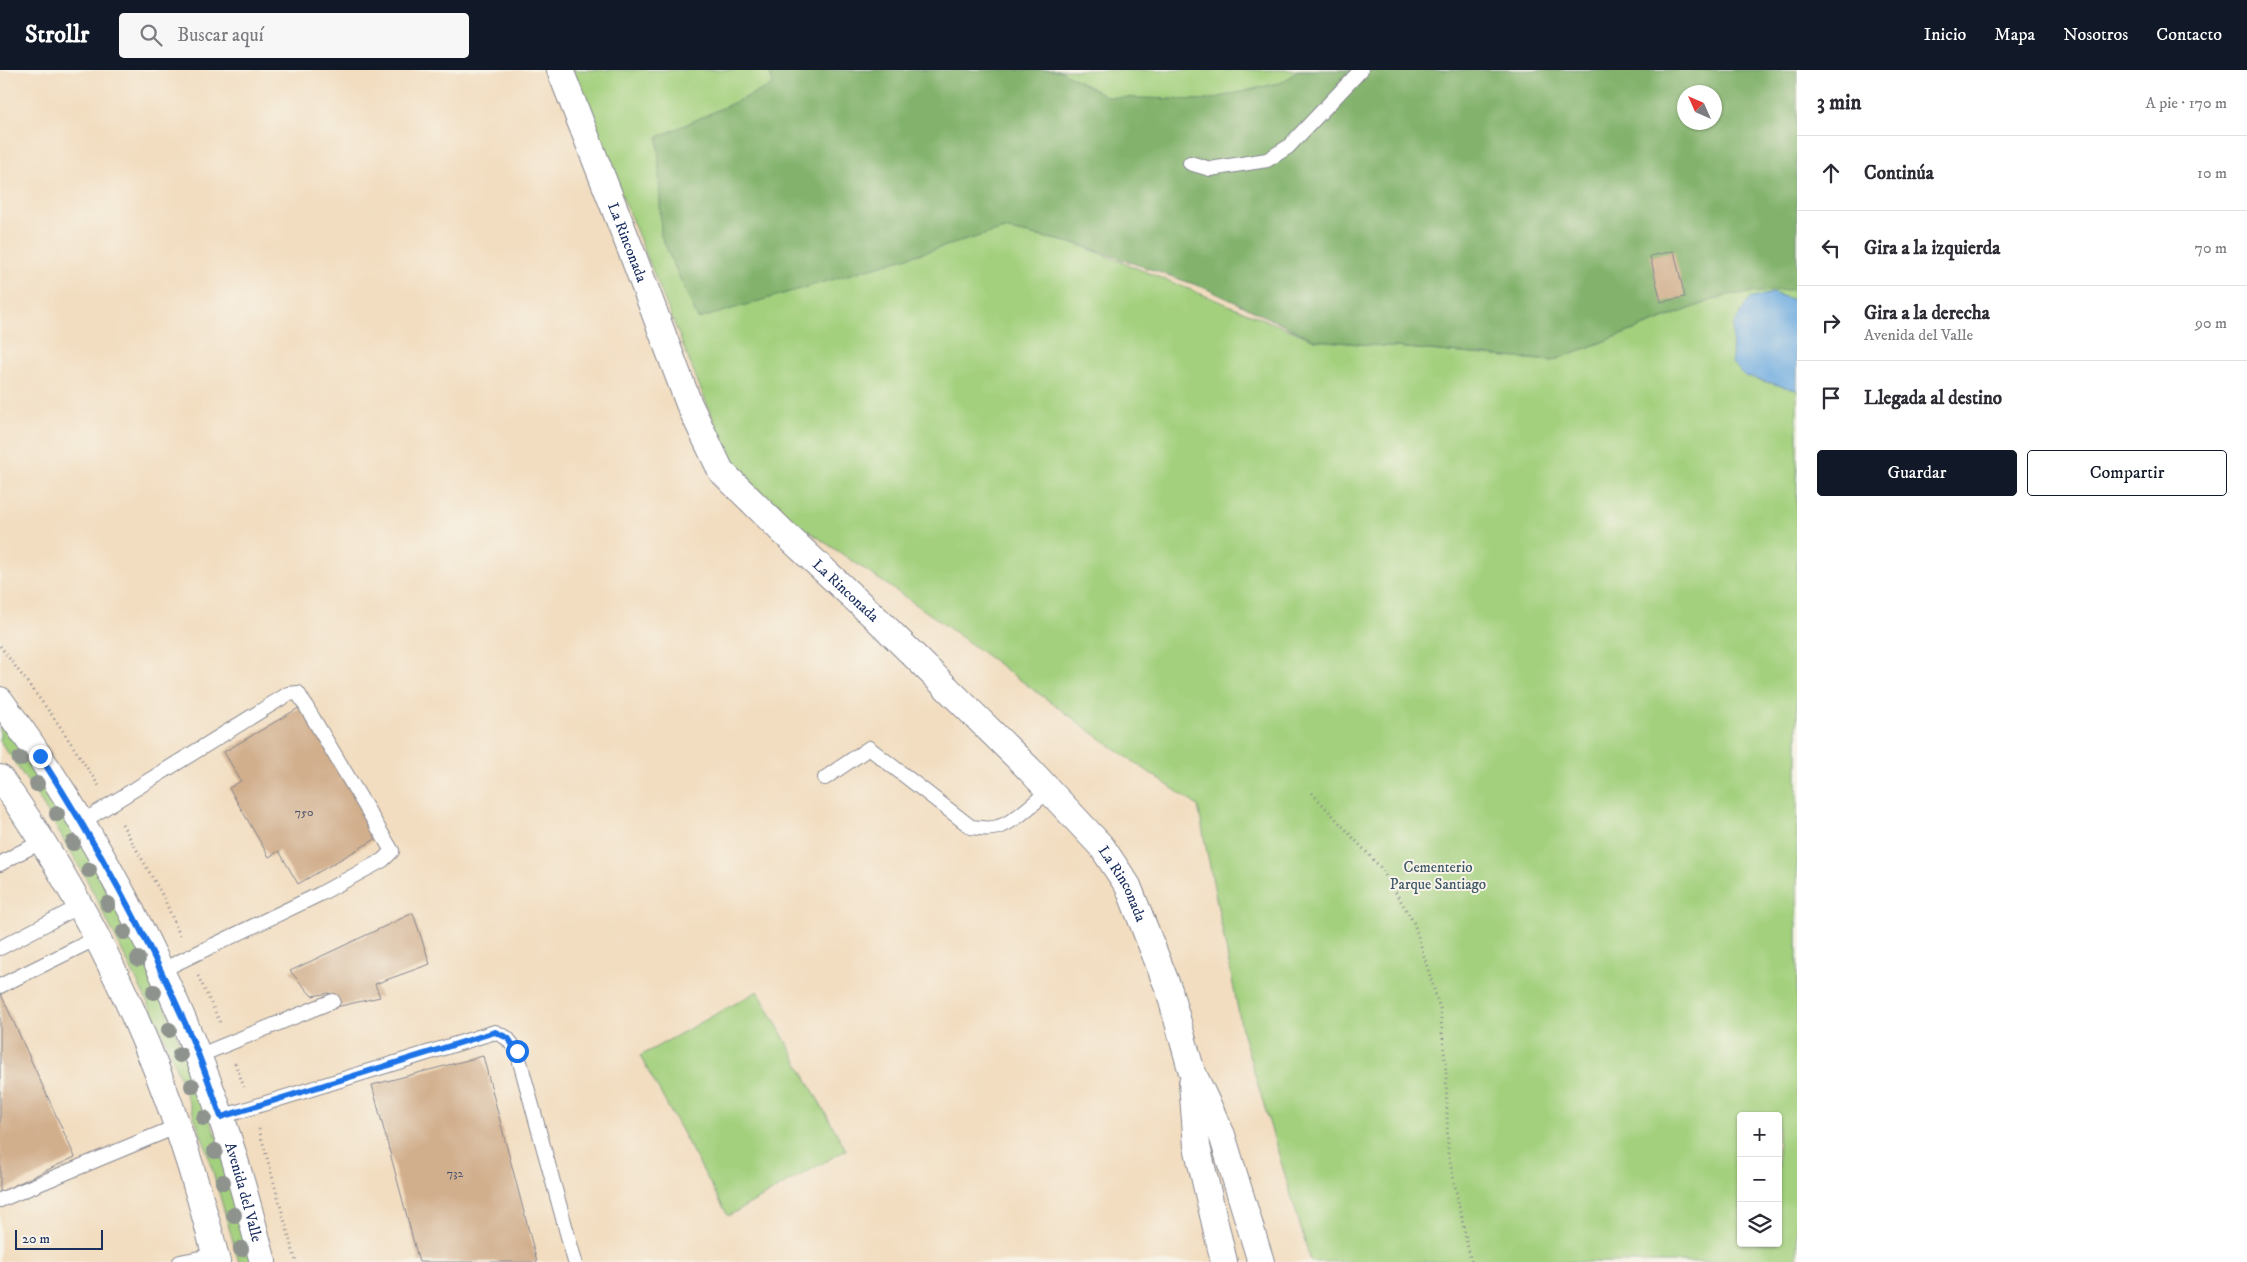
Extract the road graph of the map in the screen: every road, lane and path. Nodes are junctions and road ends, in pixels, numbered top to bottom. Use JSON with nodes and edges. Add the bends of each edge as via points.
{"nodes":[{"id":1,"x":1361,"y":70,"type":"edge"},
{"id":2,"x":566,"y":73,"type":"edge"},
{"id":3,"x":1190,"y":163,"type":"dead end"},
{"id":4,"x":0,"y":700,"type":"edge"},
{"id":5,"x":0,"y":778,"type":"edge"},
{"id":6,"x":824,"y":778,"type":"dead end"},
{"id":7,"x":1048,"y":790,"type":"junction"},
{"id":8,"x":1312,"y":793,"type":"dead end"},
{"id":9,"x":82,"y":822,"type":"junction"},
{"id":10,"x":42,"y":842,"type":"junction"},
{"id":11,"x":0,"y":864,"type":"edge"},
{"id":12,"x":80,"y":906,"type":"junction"},
{"id":13,"x":97,"y":938,"type":"junction"},
{"id":14,"x":0,"y":948,"type":"edge"},
{"id":15,"x":160,"y":971,"type":"junction"},
{"id":16,"x":0,"y":986,"type":"edge"},
{"id":17,"x":333,"y":1001,"type":"dead end"},
{"id":18,"x":198,"y":1056,"type":"junction"},
{"id":19,"x":1191,"y":1070,"type":"junction"},
{"id":20,"x":221,"y":1117,"type":"junction"},
{"id":21,"x":178,"y":1126,"type":"junction"},
{"id":22,"x":0,"y":1200,"type":"edge"},
{"id":23,"x":216,"y":1258,"type":"edge"},
{"id":24,"x":180,"y":1262,"type":"edge"},
{"id":25,"x":264,"y":1262,"type":"edge"},
{"id":26,"x":575,"y":1262,"type":"edge"},
{"id":27,"x":1224,"y":1262,"type":"edge"},
{"id":28,"x":1261,"y":1262,"type":"edge"},
{"id":29,"x":1471,"y":1262,"type":"edge"}],
"edges":[{"from":1,"to":3,"type":"lane","via":[[1288,147],[1267,160],[1210,169]]},
{"from":2,"to":7,"type":"street","name":"La Rinconada","via":[[689,404],[721,471],[880,622]]},
{"from":4,"to":9,"type":"street","name":"Avenida del Valle"},
{"from":5,"to":10,"type":"street"},
{"from":6,"to":7,"type":"lane","via":[[868,748],[971,827],[985,829],[999,827]]},
{"from":7,"to":19,"type":"street","name":"La Rinconada","via":[[1102,847],[1128,886],[1169,990]]},
{"from":8,"to":29,"type":"path","via":[[1381,868],[1414,923],[1440,1009],[1446,1071],[1448,1153]]},
{"from":9,"to":15,"type":"street","name":"Avenida del Valle"},
{"from":9,"to":15,"type":"lane","via":[[288,694],[298,693],[392,851],[383,860],[320,894]]},
{"from":10,"to":11,"type":"lane"},
{"from":10,"to":12,"type":"street"},
{"from":12,"to":13,"type":"street"},
{"from":12,"to":14,"type":"lane"},
{"from":13,"to":16,"type":"lane"},
{"from":13,"to":21,"type":"street","via":[[158,1070]]},
{"from":15,"to":18,"type":"street","name":"Avenida del Valle"},
{"from":17,"to":18,"type":"lane"},
{"from":18,"to":20,"type":"street","name":"Avenida del Valle"},
{"from":19,"to":27,"type":"street","name":"La Rinconada","via":[[1196,1146]]},
{"from":19,"to":28,"type":"street","name":"La Rinconada","via":[[1222,1134]]},
{"from":20,"to":25,"type":"street","name":"Avenida del Valle"},
{"from":20,"to":26,"type":"lane","via":[[495,1032],[508,1038],[517,1051]]},
{"from":21,"to":22,"type":"lane"},
{"from":21,"to":23,"type":"street"},
{"from":23,"to":24,"type":"lane"}]}
